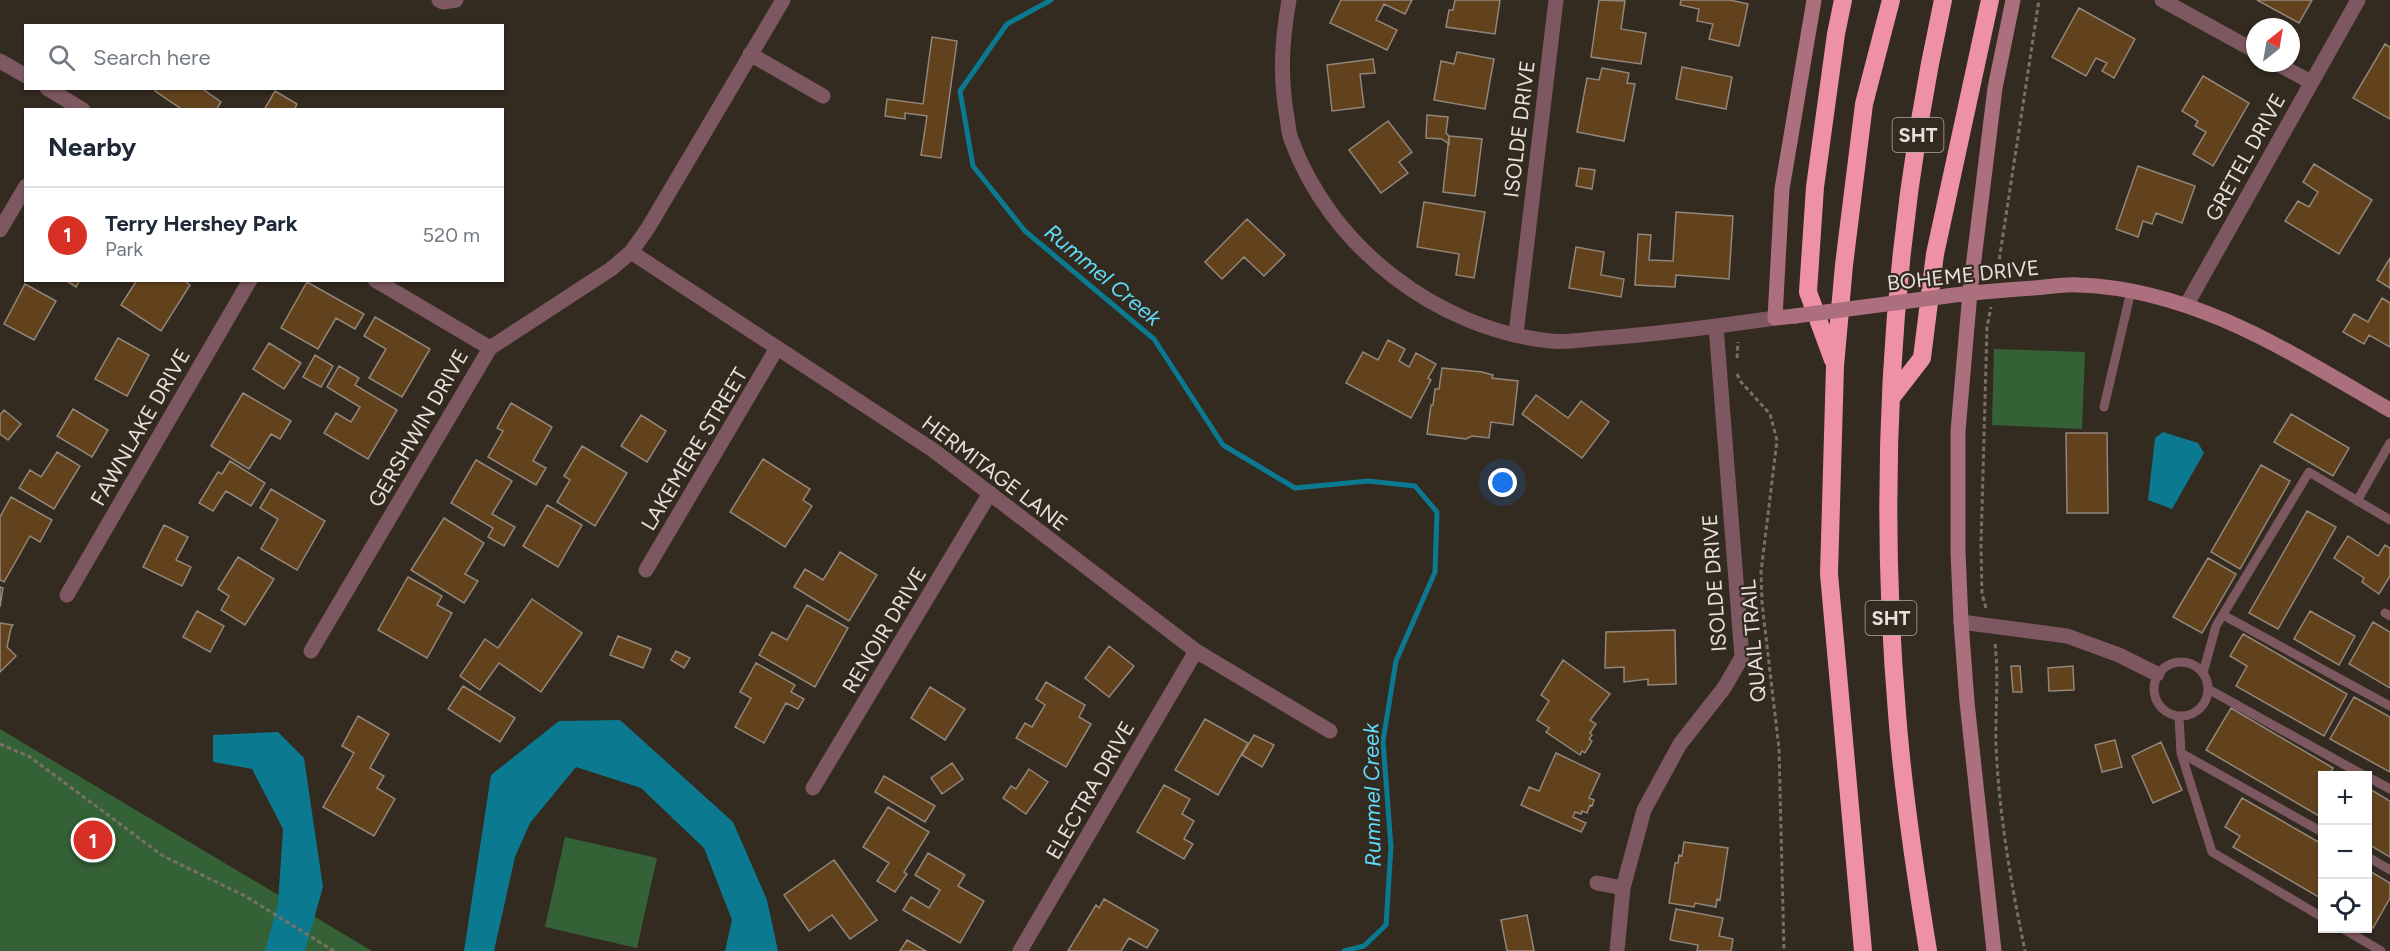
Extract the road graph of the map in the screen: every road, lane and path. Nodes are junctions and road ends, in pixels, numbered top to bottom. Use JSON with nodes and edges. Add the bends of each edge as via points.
{"nodes":[{"id":1,"x":439,"y":0,"type":"edge"},
{"id":2,"x":456,"y":0,"type":"edge"},
{"id":3,"x":783,"y":0,"type":"edge"},
{"id":4,"x":1289,"y":0,"type":"edge"},
{"id":5,"x":1556,"y":0,"type":"edge"},
{"id":6,"x":1814,"y":0,"type":"edge"},
{"id":7,"x":1843,"y":0,"type":"edge"},
{"id":8,"x":1892,"y":0,"type":"edge"},
{"id":9,"x":1943,"y":0,"type":"edge"},
{"id":10,"x":1990,"y":0,"type":"edge"},
{"id":11,"x":2013,"y":0,"type":"edge"},
{"id":12,"x":2039,"y":0,"type":"edge"},
{"id":13,"x":2162,"y":0,"type":"edge"},
{"id":14,"x":2358,"y":0,"type":"edge"},
{"id":15,"x":2246,"y":46,"type":"edge"},
{"id":16,"x":750,"y":54,"type":"junction"},
{"id":17,"x":0,"y":60,"type":"edge"},
{"id":18,"x":2293,"y":72,"type":"edge"},
{"id":19,"x":24,"y":75,"type":"edge"},
{"id":20,"x":2311,"y":82,"type":"junction"},
{"id":21,"x":50,"y":90,"type":"edge"},
{"id":22,"x":823,"y":96,"type":"dead end"},
{"id":23,"x":75,"y":108,"type":"edge"},
{"id":24,"x":24,"y":189,"type":"edge"},
{"id":25,"x":0,"y":230,"type":"edge"},
{"id":26,"x":631,"y":252,"type":"junction"},
{"id":27,"x":249,"y":282,"type":"edge"},
{"id":28,"x":378,"y":282,"type":"edge"},
{"id":29,"x":1994,"y":291,"type":"junction"},
{"id":30,"x":2131,"y":291,"type":"junction"},
{"id":31,"x":1970,"y":292,"type":"junction"},
{"id":32,"x":2187,"y":304,"type":"junction"},
{"id":33,"x":1776,"y":318,"type":"junction"},
{"id":34,"x":1716,"y":326,"type":"junction"},
{"id":35,"x":1516,"y":334,"type":"junction"},
{"id":36,"x":1738,"y":342,"type":"dead end"},
{"id":37,"x":490,"y":348,"type":"junction"},
{"id":38,"x":777,"y":348,"type":"junction"},
{"id":39,"x":1737,"y":361,"type":"dead end"},
{"id":40,"x":1835,"y":366,"type":"junction"},
{"id":41,"x":1737,"y":367,"type":"dead end"},
{"id":42,"x":1891,"y":398,"type":"junction"},
{"id":43,"x":2104,"y":407,"type":"dead end"},
{"id":44,"x":2390,"y":410,"type":"edge"},
{"id":45,"x":2390,"y":443,"type":"edge"},
{"id":46,"x":990,"y":493,"type":"junction"},
{"id":47,"x":2357,"y":501,"type":"junction"},
{"id":48,"x":2390,"y":520,"type":"edge"},
{"id":49,"x":646,"y":570,"type":"dead end"},
{"id":50,"x":67,"y":595,"type":"dead end"},
{"id":51,"x":2223,"y":615,"type":"junction"},
{"id":52,"x":1961,"y":622,"type":"junction"},
{"id":53,"x":1990,"y":626,"type":"junction"},
{"id":54,"x":311,"y":651,"type":"dead end"},
{"id":55,"x":1196,"y":651,"type":"junction"},
{"id":56,"x":2203,"y":673,"type":"junction"},
{"id":57,"x":2157,"y":674,"type":"junction"},
{"id":58,"x":2208,"y":689,"type":"junction"},
{"id":59,"x":2390,"y":706,"type":"edge"},
{"id":60,"x":2179,"y":717,"type":"junction"},
{"id":61,"x":1330,"y":731,"type":"dead end"},
{"id":62,"x":0,"y":744,"type":"edge"},
{"id":63,"x":2181,"y":753,"type":"junction"},
{"id":64,"x":2357,"y":771,"type":"edge"},
{"id":65,"x":2372,"y":779,"type":"edge"},
{"id":66,"x":813,"y":788,"type":"dead end"},
{"id":67,"x":2390,"y":789,"type":"edge"},
{"id":68,"x":2318,"y":830,"type":"edge"},
{"id":69,"x":2372,"y":860,"type":"edge"},
{"id":70,"x":2390,"y":870,"type":"edge"},
{"id":71,"x":1597,"y":883,"type":"dead end"},
{"id":72,"x":1623,"y":888,"type":"junction"},
{"id":73,"x":2318,"y":915,"type":"edge"},
{"id":74,"x":2350,"y":933,"type":"edge"},
{"id":75,"x":332,"y":950,"type":"edge"},
{"id":76,"x":1020,"y":951,"type":"edge"},
{"id":77,"x":1617,"y":951,"type":"edge"},
{"id":78,"x":1784,"y":951,"type":"edge"},
{"id":79,"x":1863,"y":951,"type":"edge"},
{"id":80,"x":1928,"y":951,"type":"edge"},
{"id":81,"x":1994,"y":951,"type":"edge"},
{"id":82,"x":2025,"y":951,"type":"edge"},
{"id":83,"x":2381,"y":951,"type":"edge"}],
"edges":[{"from":1,"to":2,"type":"street"},
{"from":3,"to":16,"type":"street","name":"GERSHWIN DRIVE"},
{"from":4,"to":35,"type":"street","via":[[1281,83],[1290,138],[1333,217],[1382,269],[1431,302],[1477,326]]},
{"from":5,"to":35,"type":"street","name":"ISOLDE DRIVE"},
{"from":6,"to":33,"type":"main road","via":[[1782,189]]},
{"from":7,"to":40,"type":"highway","via":[[1815,187],[1808,292]]},
{"from":8,"to":40,"type":"highway","number":"SHT","via":[[1864,104]]},
{"from":9,"to":42,"type":"highway","number":"SHT","via":[[1908,204]]},
{"from":10,"to":42,"type":"highway","via":[[1935,254],[1922,358]]},
{"from":11,"to":31,"type":"main road","via":[[1995,88]]},
{"from":12,"to":29,"type":"path"},
{"from":13,"to":15,"type":"street"},
{"from":14,"to":20,"type":"street","name":"GRETEL DRIVE"},
{"from":16,"to":22,"type":"street"},
{"from":16,"to":26,"type":"street","name":"GERSHWIN DRIVE"},
{"from":17,"to":19,"type":"street"},
{"from":18,"to":20,"type":"street"},
{"from":20,"to":32,"type":"street","name":"GRETEL DRIVE"},
{"from":21,"to":23,"type":"street"},
{"from":24,"to":25,"type":"street"},
{"from":26,"to":37,"type":"street","name":"GERSHWIN DRIVE"},
{"from":26,"to":38,"type":"street","name":"HERMITAGE LANE"},
{"from":27,"to":50,"type":"street","name":"FAWNLAKE DRIVE"},
{"from":28,"to":37,"type":"street"},
{"from":29,"to":30,"type":"main road","name":"BOHEME DRIVE","via":[[2079,285]]},
{"from":29,"to":31,"type":"main road","name":"BOHEME DRIVE"},
{"from":29,"to":53,"type":"path","via":[[1987,327],[1981,545],[1982,594]]},
{"from":30,"to":32,"type":"main road","name":"BOHEME DRIVE"},
{"from":30,"to":43,"type":"lane"},
{"from":31,"to":33,"type":"main road","name":"BOHEME DRIVE","bridge":true},
{"from":31,"to":52,"type":"main road","via":[[1958,431]]},
{"from":32,"to":44,"type":"main road","name":"BOHEME DRIVE","via":[[2276,345]]},
{"from":33,"to":34,"type":"street","name":"BOHEME DRIVE"},
{"from":34,"to":35,"type":"street","name":"BOHEME DRIVE","via":[[1551,342]]},
{"from":34,"to":72,"type":"street","name":"ISOLDE DRIVE","via":[[1742,657],[1658,782],[1644,810]]},
{"from":36,"to":39,"type":"path"},
{"from":37,"to":54,"type":"street","name":"GERSHWIN DRIVE"},
{"from":38,"to":46,"type":"street","name":"HERMITAGE LANE","via":[[933,450]]},
{"from":38,"to":49,"type":"street","name":"LAKEMERE STREET"},
{"from":40,"to":79,"type":"highway","number":"SHT","via":[[1829,574]]},
{"from":41,"to":78,"type":"path","name":"QUAIL TRAIL","via":[[1742,382],[1770,414],[1777,440],[1761,582],[1779,749]]},
{"from":42,"to":80,"type":"highway","number":"SHT","via":[[1888,521],[1892,647],[1904,783]]},
{"from":45,"to":47,"type":"lane"},
{"from":46,"to":55,"type":"street","name":"HERMITAGE LANE"},
{"from":46,"to":66,"type":"street","name":"RENOIR DRIVE"},
{"from":47,"to":48,"type":"lane"},
{"from":47,"to":51,"type":"lane","via":[[2309,472]]},
{"from":51,"to":56,"type":"lane"},
{"from":51,"to":59,"type":"lane"},
{"from":52,"to":53,"type":"street"},
{"from":52,"to":81,"type":"main road"},
{"from":53,"to":57,"type":"street","via":[[2067,636]]},
{"from":53,"to":82,"type":"path","via":[[1996,646],[1996,746],[2003,821]]},
{"from":55,"to":61,"type":"street","name":"HERMITAGE LANE"},
{"from":55,"to":76,"type":"street","name":"ELECTRA DRIVE"},
{"from":56,"to":57,"type":"lane","via":[[2192,664],[2179,662],[2167,665]]},
{"from":56,"to":58,"type":"lane"},
{"from":57,"to":60,"type":"lane","via":[[2153,688],[2156,702],[2165,712]]},
{"from":58,"to":60,"type":"lane","via":[[2201,708]]},
{"from":58,"to":64,"type":"lane"},
{"from":60,"to":63,"type":"lane"},
{"from":62,"to":75,"type":"path","via":[[30,757],[163,856],[245,896]]},
{"from":63,"to":68,"type":"lane"},
{"from":63,"to":73,"type":"lane","via":[[2212,852]]},
{"from":65,"to":67,"type":"lane"},
{"from":69,"to":70,"type":"lane"},
{"from":71,"to":72,"type":"street"},
{"from":72,"to":77,"type":"street","name":"ISOLDE DRIVE"},
{"from":74,"to":83,"type":"lane"}]}
